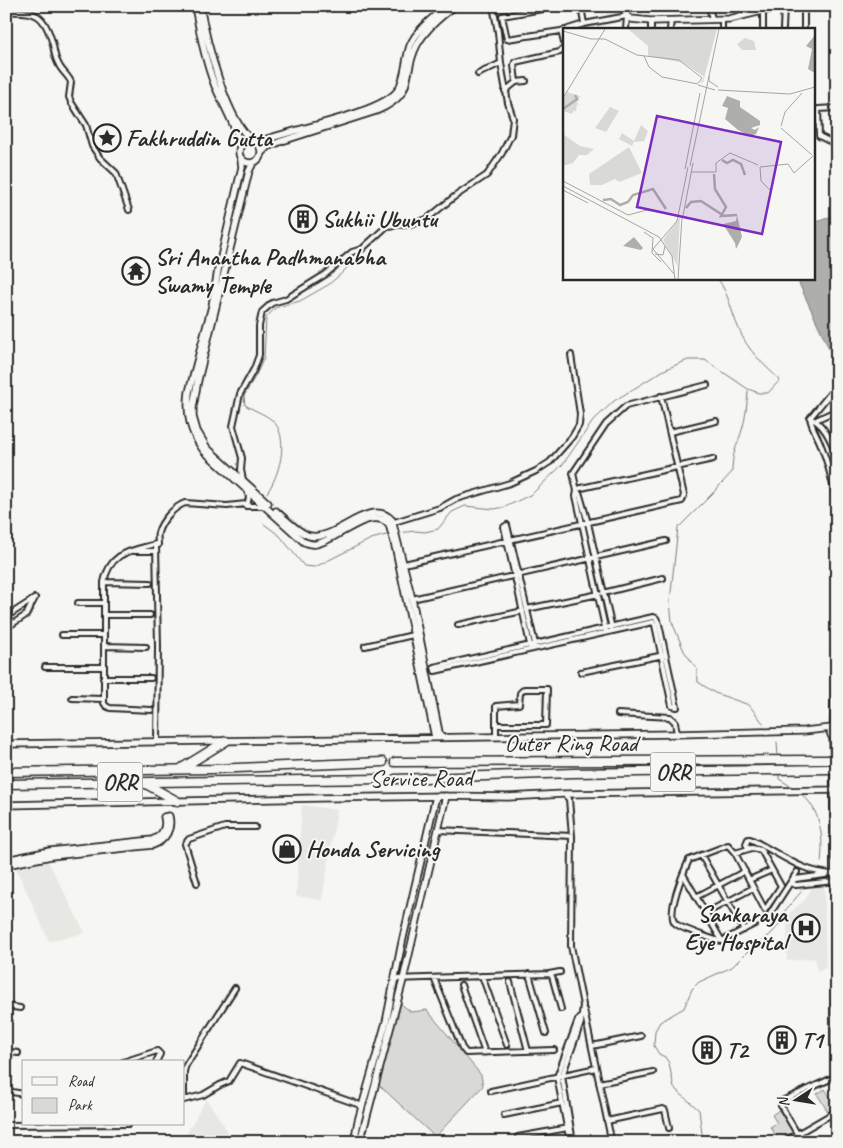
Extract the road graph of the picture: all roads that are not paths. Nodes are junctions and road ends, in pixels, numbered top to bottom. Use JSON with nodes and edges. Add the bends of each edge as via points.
{"nodes":[{"id":1,"x":195,"y":6,"type":"edge"},
{"id":2,"x":200,"y":6,"type":"edge"},
{"id":3,"x":446,"y":6,"type":"edge"},
{"id":4,"x":455,"y":6,"type":"edge"},
{"id":5,"x":493,"y":6,"type":"edge"},
{"id":6,"x":560,"y":6,"type":"edge"},
{"id":7,"x":581,"y":6,"type":"edge"},
{"id":8,"x":623,"y":6,"type":"edge"},
{"id":9,"x":709,"y":6,"type":"edge"},
{"id":10,"x":783,"y":6,"type":"edge"},
{"id":11,"x":804,"y":6,"type":"edge"},
{"id":12,"x":6,"y":12,"type":"edge"},
{"id":13,"x":763,"y":12,"type":"junction"},
{"id":14,"x":627,"y":16,"type":"junction"},
{"id":15,"x":712,"y":19,"type":"junction"},
{"id":16,"x":671,"y":20,"type":"junction"},
{"id":17,"x":652,"y":21,"type":"junction"},
{"id":18,"x":584,"y":24,"type":"junction"},
{"id":19,"x":722,"y":25,"type":"edge"},
{"id":20,"x":571,"y":28,"type":"edge"},
{"id":21,"x":626,"y":28,"type":"edge"},
{"id":22,"x":651,"y":28,"type":"edge"},
{"id":23,"x":670,"y":28,"type":"edge"},
{"id":24,"x":762,"y":28,"type":"edge"},
{"id":25,"x":783,"y":28,"type":"edge"},
{"id":26,"x":804,"y":28,"type":"edge"},
{"id":27,"x":563,"y":30,"type":"edge"},
{"id":28,"x":563,"y":49,"type":"edge"},
{"id":29,"x":501,"y":63,"type":"junction"},
{"id":30,"x":478,"y":74,"type":"dead end"},
{"id":31,"x":526,"y":81,"type":"dead end"},
{"id":32,"x":516,"y":82,"type":"junction"},
{"id":33,"x":505,"y":91,"type":"junction"},
{"id":34,"x":837,"y":108,"type":"edge"},
{"id":35,"x":255,"y":142,"type":"junction"},
{"id":36,"x":837,"y":142,"type":"edge"},
{"id":37,"x":240,"y":148,"type":"junction"},
{"id":38,"x":261,"y":153,"type":"junction"},
{"id":39,"x":241,"y":160,"type":"junction"},
{"id":40,"x":253,"y":163,"type":"junction"},
{"id":41,"x":129,"y":210,"type":"dead end"},
{"id":42,"x":571,"y":356,"type":"dead end"},
{"id":43,"x":708,"y":385,"type":"dead end"},
{"id":44,"x":837,"y":385,"type":"edge"},
{"id":45,"x":661,"y":396,"type":"junction"},
{"id":46,"x":837,"y":410,"type":"edge"},
{"id":47,"x":810,"y":418,"type":"junction"},
{"id":48,"x":816,"y":420,"type":"junction"},
{"id":49,"x":716,"y":421,"type":"dead end"},
{"id":50,"x":670,"y":432,"type":"junction"},
{"id":51,"x":837,"y":456,"type":"edge"},
{"id":52,"x":713,"y":459,"type":"dead end"},
{"id":53,"x":677,"y":468,"type":"junction"},
{"id":54,"x":243,"y":480,"type":"junction"},
{"id":55,"x":246,"y":488,"type":"junction"},
{"id":56,"x":577,"y":490,"type":"junction"},
{"id":57,"x":837,"y":503,"type":"edge"},
{"id":58,"x":246,"y":505,"type":"junction"},
{"id":59,"x":268,"y":507,"type":"junction"},
{"id":60,"x":391,"y":523,"type":"junction"},
{"id":61,"x":585,"y":524,"type":"junction"},
{"id":62,"x":394,"y":534,"type":"junction"},
{"id":63,"x":509,"y":541,"type":"junction"},
{"id":64,"x":666,"y":541,"type":"dead end"},
{"id":65,"x":157,"y":544,"type":"junction"},
{"id":66,"x":130,"y":551,"type":"junction"},
{"id":67,"x":156,"y":551,"type":"junction"},
{"id":68,"x":593,"y":558,"type":"junction"},
{"id":69,"x":404,"y":564,"type":"junction"},
{"id":70,"x":517,"y":576,"type":"junction"},
{"id":71,"x":664,"y":578,"type":"dead end"},
{"id":72,"x":104,"y":582,"type":"junction"},
{"id":73,"x":150,"y":583,"type":"dead end"},
{"id":74,"x":601,"y":593,"type":"junction"},
{"id":75,"x":412,"y":599,"type":"junction"},
{"id":76,"x":78,"y":603,"type":"dead end"},
{"id":77,"x":104,"y":604,"type":"junction"},
{"id":78,"x":525,"y":610,"type":"junction"},
{"id":79,"x":104,"y":615,"type":"junction"},
{"id":80,"x":150,"y":615,"type":"dead end"},
{"id":81,"x":6,"y":616,"type":"edge"},
{"id":82,"x":837,"y":616,"type":"edge"},
{"id":83,"x":458,"y":625,"type":"dead end"},
{"id":84,"x":6,"y":628,"type":"edge"},
{"id":85,"x":612,"y":629,"type":"junction"},
{"id":86,"x":606,"y":630,"type":"junction"},
{"id":87,"x":62,"y":635,"type":"dead end"},
{"id":88,"x":104,"y":635,"type":"junction"},
{"id":89,"x":413,"y":635,"type":"junction"},
{"id":90,"x":104,"y":646,"type":"junction"},
{"id":91,"x":365,"y":646,"type":"dead end"},
{"id":92,"x":533,"y":646,"type":"junction"},
{"id":93,"x":146,"y":648,"type":"dead end"},
{"id":94,"x":664,"y":655,"type":"junction"},
{"id":95,"x":45,"y":667,"type":"dead end"},
{"id":96,"x":104,"y":667,"type":"junction"},
{"id":97,"x":581,"y":672,"type":"dead end"},
{"id":98,"x":104,"y":678,"type":"junction"},
{"id":99,"x":151,"y":678,"type":"dead end"},
{"id":100,"x":72,"y":698,"type":"dead end"},
{"id":101,"x":104,"y":699,"type":"junction"},
{"id":102,"x":151,"y":710,"type":"dead end"},
{"id":103,"x":618,"y":714,"type":"dead end"},
{"id":104,"x":496,"y":726,"type":"junction"},
{"id":105,"x":834,"y":727,"type":"edge"},
{"id":106,"x":677,"y":734,"type":"junction"},
{"id":107,"x":438,"y":737,"type":"junction"},
{"id":108,"x":496,"y":737,"type":"junction"},
{"id":109,"x":835,"y":739,"type":"edge"},
{"id":110,"x":226,"y":741,"type":"junction"},
{"id":111,"x":158,"y":742,"type":"junction"},
{"id":112,"x":6,"y":744,"type":"edge"},
{"id":113,"x":833,"y":760,"type":"edge"},
{"id":114,"x":383,"y":762,"type":"dead end"},
{"id":115,"x":395,"y":762,"type":"dead end"},
{"id":116,"x":276,"y":767,"type":"junction"},
{"id":117,"x":180,"y":769,"type":"junction"},
{"id":118,"x":833,"y":769,"type":"edge"},
{"id":119,"x":6,"y":772,"type":"edge"},
{"id":120,"x":277,"y":779,"type":"junction"},
{"id":121,"x":383,"y":779,"type":"dead end"},
{"id":122,"x":395,"y":779,"type":"dead end"},
{"id":123,"x":142,"y":782,"type":"junction"},
{"id":124,"x":6,"y":784,"type":"edge"},
{"id":125,"x":835,"y":790,"type":"edge"},
{"id":126,"x":564,"y":794,"type":"junction"},
{"id":127,"x":436,"y":796,"type":"junction"},
{"id":128,"x":446,"y":796,"type":"junction"},
{"id":129,"x":177,"y":801,"type":"junction"},
{"id":130,"x":6,"y":805,"type":"edge"},
{"id":131,"x":255,"y":827,"type":"dead end"},
{"id":132,"x":438,"y":830,"type":"junction"},
{"id":133,"x":572,"y":836,"type":"junction"},
{"id":134,"x":727,"y":838,"type":"dead end"},
{"id":135,"x":149,"y":843,"type":"junction"},
{"id":136,"x":728,"y":844,"type":"junction"},
{"id":137,"x":748,"y":848,"type":"junction"},
{"id":138,"x":735,"y":853,"type":"junction"},
{"id":139,"x":701,"y":855,"type":"junction"},
{"id":140,"x":423,"y":856,"type":"junction"},
{"id":141,"x":432,"y":858,"type":"junction"},
{"id":142,"x":6,"y":860,"type":"edge"},
{"id":143,"x":6,"y":865,"type":"edge"},
{"id":144,"x":772,"y":870,"type":"junction"},
{"id":145,"x":745,"y":871,"type":"junction"},
{"id":146,"x":797,"y":872,"type":"dead end"},
{"id":147,"x":682,"y":874,"type":"junction"},
{"id":148,"x":835,"y":877,"type":"junction"},
{"id":149,"x":798,"y":879,"type":"junction"},
{"id":150,"x":749,"y":880,"type":"junction"},
{"id":151,"x":197,"y":883,"type":"dead end"},
{"id":152,"x":790,"y":883,"type":"junction"},
{"id":153,"x":719,"y":885,"type":"junction"},
{"id":154,"x":799,"y":885,"type":"junction"},
{"id":155,"x":753,"y":888,"type":"junction"},
{"id":156,"x":696,"y":897,"type":"junction"},
{"id":157,"x":728,"y":901,"type":"junction"},
{"id":158,"x":410,"y":910,"type":"junction"},
{"id":159,"x":764,"y":910,"type":"junction"},
{"id":160,"x":419,"y":911,"type":"junction"},
{"id":161,"x":706,"y":913,"type":"junction"},
{"id":162,"x":768,"y":917,"type":"junction"},
{"id":163,"x":744,"y":930,"type":"junction"},
{"id":164,"x":722,"y":941,"type":"junction"},
{"id":165,"x":560,"y":972,"type":"dead end"},
{"id":166,"x":530,"y":974,"type":"junction"},
{"id":167,"x":549,"y":974,"type":"junction"},
{"id":168,"x":482,"y":976,"type":"junction"},
{"id":169,"x":434,"y":978,"type":"junction"},
{"id":170,"x":394,"y":979,"type":"junction"},
{"id":171,"x":403,"y":980,"type":"junction"},
{"id":172,"x":510,"y":982,"type":"dead end"},
{"id":173,"x":461,"y":985,"type":"dead end"},
{"id":174,"x":235,"y":988,"type":"dead end"},
{"id":175,"x":836,"y":992,"type":"edge"},
{"id":176,"x":583,"y":1005,"type":"junction"},
{"id":177,"x":6,"y":1006,"type":"edge"},
{"id":178,"x":20,"y":1008,"type":"dead end"},
{"id":179,"x":561,"y":1009,"type":"dead end"},
{"id":180,"x":546,"y":1033,"type":"dead end"},
{"id":181,"x":641,"y":1036,"type":"dead end"},
{"id":182,"x":507,"y":1046,"type":"dead end"},
{"id":183,"x":592,"y":1046,"type":"junction"},
{"id":184,"x":554,"y":1050,"type":"dead end"},
{"id":185,"x":6,"y":1051,"type":"edge"},
{"id":186,"x":528,"y":1051,"type":"junction"},
{"id":187,"x":18,"y":1053,"type":"dead end"},
{"id":188,"x":485,"y":1053,"type":"junction"},
{"id":189,"x":129,"y":1060,"type":"edge"},
{"id":190,"x":157,"y":1060,"type":"edge"},
{"id":191,"x":185,"y":1068,"type":"edge"},
{"id":192,"x":596,"y":1068,"type":"junction"},
{"id":193,"x":652,"y":1072,"type":"dead end"},
{"id":194,"x":837,"y":1075,"type":"edge"},
{"id":195,"x":559,"y":1076,"type":"junction"},
{"id":196,"x":599,"y":1083,"type":"junction"},
{"id":197,"x":6,"y":1091,"type":"edge"},
{"id":198,"x":491,"y":1091,"type":"dead end"},
{"id":199,"x":22,"y":1094,"type":"edge"},
{"id":200,"x":185,"y":1100,"type":"edge"},
{"id":201,"x":562,"y":1103,"type":"junction"},
{"id":202,"x":362,"y":1106,"type":"junction"},
{"id":203,"x":837,"y":1111,"type":"edge"},
{"id":204,"x":504,"y":1115,"type":"dead end"},
{"id":205,"x":608,"y":1121,"type":"junction"},
{"id":206,"x":6,"y":1125,"type":"edge"},
{"id":207,"x":22,"y":1125,"type":"edge"},
{"id":208,"x":569,"y":1128,"type":"junction"},
{"id":209,"x":669,"y":1128,"type":"dead end"},
{"id":210,"x":798,"y":1134,"type":"junction"},
{"id":211,"x":518,"y":1137,"type":"dead end"},
{"id":212,"x":611,"y":1139,"type":"dead end"},
{"id":213,"x":354,"y":1142,"type":"edge"},
{"id":214,"x":360,"y":1142,"type":"edge"},
{"id":215,"x":572,"y":1142,"type":"edge"},
{"id":216,"x":785,"y":1142,"type":"edge"},
{"id":217,"x":802,"y":1142,"type":"edge"}],
"edges":[{"from":1,"to":37,"type":"main road","via":[[206,58]]},
{"from":2,"to":35,"type":"main road","via":[[211,56],[226,98],[244,133]]},
{"from":3,"to":35,"type":"main road","via":[[416,36],[398,90],[392,96],[369,108]]},
{"from":4,"to":38,"type":"main road","via":[[433,25],[417,46],[406,87],[396,100],[376,111],[282,140]]},
{"from":5,"to":29,"type":"street"},
{"from":6,"to":27,"type":"street","via":[[502,16],[507,39]]},
{"from":7,"to":18,"type":"street"},
{"from":8,"to":14,"type":"main road"},
{"from":9,"to":15,"type":"street"},
{"from":10,"to":13,"type":"main road"},
{"from":10,"to":25,"type":"street"},
{"from":11,"to":26,"type":"street"},
{"from":12,"to":41,"type":"street","via":[[35,14],[46,24],[57,62],[71,82],[71,102],[86,125],[92,146],[116,173]]},
{"from":13,"to":19,"type":"main road"},
{"from":13,"to":24,"type":"street"},
{"from":14,"to":17,"type":"main road"},
{"from":14,"to":18,"type":"street"},
{"from":14,"to":21,"type":"street"},
{"from":15,"to":16,"type":"main road"},
{"from":15,"to":19,"type":"main road"},
{"from":16,"to":17,"type":"main road"},
{"from":16,"to":23,"type":"street"},
{"from":17,"to":22,"type":"street"},
{"from":18,"to":20,"type":"street"},
{"from":28,"to":32,"type":"street","via":[[515,62]]},
{"from":29,"to":30,"type":"street"},
{"from":29,"to":33,"type":"street"},
{"from":31,"to":32,"type":"street"},
{"from":32,"to":33,"type":"street"},
{"from":33,"to":54,"type":"street","via":[[513,118],[511,135],[487,175],[427,219],[388,226],[362,250],[352,252],[326,274],[286,299],[272,303],[262,312],[259,355],[240,394],[233,426],[242,458]]},
{"from":34,"to":36,"type":"street","via":[[818,110],[819,136]]},
{"from":35,"to":37,"type":"main road","via":[[246,142]]},
{"from":35,"to":38,"type":"main road"},
{"from":37,"to":39,"type":"main road"},
{"from":38,"to":40,"type":"main road"},
{"from":39,"to":40,"type":"main road"},
{"from":39,"to":55,"type":"main road","via":[[238,188],[188,405],[190,428],[195,439],[212,460]]},
{"from":40,"to":54,"type":"main road","via":[[241,198],[193,406],[200,439]]},
{"from":42,"to":60,"type":"street","via":[[579,425],[550,462],[510,483]]},
{"from":43,"to":45,"type":"street"},
{"from":44,"to":47,"type":"street"},
{"from":45,"to":50,"type":"street"},
{"from":45,"to":56,"type":"street","via":[[626,406],[606,424],[573,474]]},
{"from":46,"to":48,"type":"street"},
{"from":47,"to":48,"type":"street"},
{"from":47,"to":57,"type":"street","via":[[831,474]]},
{"from":48,"to":51,"type":"street","via":[[829,436]]},
{"from":49,"to":50,"type":"street"},
{"from":50,"to":53,"type":"street"},
{"from":52,"to":53,"type":"street"},
{"from":53,"to":56,"type":"street"},
{"from":53,"to":61,"type":"street","via":[[684,496],[682,501]]},
{"from":54,"to":55,"type":"street"},
{"from":54,"to":59,"type":"main road"},
{"from":55,"to":58,"type":"street","via":[[249,497]]},
{"from":55,"to":59,"type":"main road"},
{"from":56,"to":61,"type":"street"},
{"from":58,"to":59,"type":"street"},
{"from":58,"to":65,"type":"street","via":[[179,505],[161,525]]},
{"from":59,"to":60,"type":"main road","via":[[304,541],[314,544],[370,518]]},
{"from":60,"to":62,"type":"main road"},
{"from":61,"to":63,"type":"street"},
{"from":61,"to":68,"type":"street"},
{"from":62,"to":69,"type":"main road"},
{"from":62,"to":89,"type":"main road"},
{"from":63,"to":69,"type":"street"},
{"from":63,"to":70,"type":"street"},
{"from":64,"to":68,"type":"street"},
{"from":65,"to":66,"type":"street"},
{"from":65,"to":67,"type":"street"},
{"from":65,"to":111,"type":"street"},
{"from":66,"to":67,"type":"street"},
{"from":66,"to":72,"type":"street","via":[[118,556],[111,564]]},
{"from":67,"to":111,"type":"street"},
{"from":68,"to":70,"type":"street"},
{"from":68,"to":74,"type":"street"},
{"from":69,"to":75,"type":"main road"},
{"from":70,"to":75,"type":"street"},
{"from":70,"to":78,"type":"street"},
{"from":71,"to":74,"type":"street"},
{"from":72,"to":73,"type":"street"},
{"from":72,"to":77,"type":"street"},
{"from":74,"to":78,"type":"street"},
{"from":74,"to":85,"type":"street"},
{"from":74,"to":86,"type":"street"},
{"from":75,"to":107,"type":"main road"},
{"from":76,"to":77,"type":"street"},
{"from":77,"to":79,"type":"street"},
{"from":78,"to":83,"type":"street"},
{"from":78,"to":92,"type":"street"},
{"from":79,"to":80,"type":"street"},
{"from":79,"to":88,"type":"street"},
{"from":81,"to":84,"type":"street","via":[[35,598],[26,615]]},
{"from":82,"to":105,"type":"street"},
{"from":85,"to":86,"type":"street"},
{"from":85,"to":94,"type":"street","via":[[656,618]]},
{"from":86,"to":92,"type":"street"},
{"from":87,"to":88,"type":"street"},
{"from":88,"to":90,"type":"street"},
{"from":89,"to":91,"type":"street"},
{"from":89,"to":107,"type":"main road"},
{"from":90,"to":93,"type":"street"},
{"from":90,"to":96,"type":"street"},
{"from":92,"to":92,"type":"street","via":[[435,671],[434,667]]},
{"from":94,"to":94,"type":"street","via":[[677,707],[672,706]]},
{"from":94,"to":97,"type":"street"},
{"from":95,"to":96,"type":"street"},
{"from":96,"to":98,"type":"street"},
{"from":98,"to":99,"type":"street"},
{"from":98,"to":101,"type":"street"},
{"from":100,"to":101,"type":"street"},
{"from":101,"to":102,"type":"street","via":[[110,708]]},
{"from":103,"to":106,"type":"street","via":[[670,717],[675,722]]},
{"from":104,"to":104,"type":"street","via":[[546,726],[547,688],[524,689],[520,692],[519,704],[496,706]]},
{"from":104,"to":108,"type":"street"},
{"from":105,"to":106,"type":"main road","name":"Service Road"},
{"from":105,"to":109,"type":"main road","via":[[831,734]]},
{"from":106,"to":108,"type":"main road","name":"Service Road"},
{"from":107,"to":108,"type":"main road","name":"Service Road"},
{"from":107,"to":110,"type":"main road","name":"Service Road"},
{"from":109,"to":125,"type":"main road"},
{"from":110,"to":111,"type":"main road","name":"Service Road"},
{"from":110,"to":117,"type":"highway"},
{"from":111,"to":112,"type":"main road","name":"Service Road"},
{"from":113,"to":115,"type":"highway","name":"Outer Ring Road","number":"ORR"},
{"from":114,"to":116,"type":"highway","number":"ORR"},
{"from":116,"to":117,"type":"highway","number":"ORR"},
{"from":116,"to":120,"type":"highway"},
{"from":117,"to":119,"type":"highway","number":"ORR"},
{"from":118,"to":122,"type":"highway","name":"Outer Ring Road","number":"ORR"},
{"from":120,"to":121,"type":"highway","number":"ORR"},
{"from":120,"to":123,"type":"highway","number":"ORR"},
{"from":123,"to":124,"type":"highway","number":"ORR"},
{"from":123,"to":129,"type":"highway"},
{"from":125,"to":126,"type":"main road","name":"Service Road"},
{"from":125,"to":148,"type":"main road"},
{"from":126,"to":128,"type":"main road","name":"Service Road"},
{"from":126,"to":133,"type":"street","via":[[569,799]]},
{"from":127,"to":128,"type":"main road","name":"Service Road"},
{"from":127,"to":129,"type":"main road","name":"Service Road"},
{"from":127,"to":140,"type":"main road"},
{"from":128,"to":132,"type":"main road"},
{"from":129,"to":130,"type":"main road","name":"Service Road"},
{"from":131,"to":151,"type":"street","via":[[225,827],[189,839],[185,844]]},
{"from":132,"to":133,"type":"street"},
{"from":132,"to":141,"type":"main road"},
{"from":133,"to":176,"type":"street","via":[[571,946]]},
{"from":134,"to":136,"type":"street"},
{"from":135,"to":135,"type":"main road","via":[[162,834],[164,817],[169,816],[168,834],[160,842]]},
{"from":135,"to":142,"type":"main road","via":[[50,851]]},
{"from":135,"to":143,"type":"main road"},
{"from":136,"to":138,"type":"street"},
{"from":136,"to":139,"type":"street"},
{"from":137,"to":138,"type":"street"},
{"from":137,"to":144,"type":"street","via":[[761,850]]},
{"from":137,"to":148,"type":"street","via":[[746,844],[750,839],[806,869]]},
{"from":138,"to":145,"type":"street"},
{"from":139,"to":147,"type":"street","via":[[689,860]]},
{"from":139,"to":153,"type":"street"},
{"from":140,"to":141,"type":"main road"},
{"from":140,"to":158,"type":"main road"},
{"from":141,"to":160,"type":"main road"},
{"from":144,"to":150,"type":"street"},
{"from":144,"to":159,"type":"street","via":[[781,886]]},
{"from":145,"to":150,"type":"street"},
{"from":145,"to":153,"type":"street"},
{"from":146,"to":152,"type":"street"},
{"from":147,"to":156,"type":"street"},
{"from":147,"to":164,"type":"street","via":[[672,912],[676,924]]},
{"from":148,"to":149,"type":"street"},
{"from":148,"to":154,"type":"street"},
{"from":148,"to":175,"type":"main road"},
{"from":149,"to":152,"type":"street"},
{"from":149,"to":154,"type":"street"},
{"from":150,"to":155,"type":"street"},
{"from":152,"to":154,"type":"street"},
{"from":152,"to":162,"type":"street"},
{"from":153,"to":156,"type":"street"},
{"from":153,"to":157,"type":"street"},
{"from":155,"to":157,"type":"street"},
{"from":155,"to":159,"type":"street"},
{"from":156,"to":161,"type":"street"},
{"from":157,"to":161,"type":"street"},
{"from":157,"to":163,"type":"street"},
{"from":158,"to":160,"type":"main road"},
{"from":158,"to":170,"type":"main road"},
{"from":159,"to":162,"type":"street"},
{"from":160,"to":171,"type":"main road"},
{"from":161,"to":164,"type":"street"},
{"from":162,"to":163,"type":"street"},
{"from":163,"to":164,"type":"street"},
{"from":165,"to":167,"type":"street"},
{"from":166,"to":167,"type":"street"},
{"from":166,"to":168,"type":"street"},
{"from":166,"to":180,"type":"street"},
{"from":167,"to":179,"type":"street"},
{"from":168,"to":169,"type":"street"},
{"from":168,"to":182,"type":"street"},
{"from":169,"to":171,"type":"street"},
{"from":169,"to":188,"type":"street","via":[[464,1051]]},
{"from":170,"to":171,"type":"street"},
{"from":170,"to":202,"type":"main road","via":[[386,1022]]},
{"from":171,"to":214,"type":"main road"},
{"from":172,"to":186,"type":"street"},
{"from":173,"to":188,"type":"street"},
{"from":174,"to":191,"type":"street"},
{"from":175,"to":194,"type":"main road","via":[[834,1060]]},
{"from":176,"to":183,"type":"street"},
{"from":176,"to":195,"type":"street","via":[[572,1049]]},
{"from":177,"to":178,"type":"street"},
{"from":181,"to":183,"type":"street"},
{"from":183,"to":192,"type":"street"},
{"from":184,"to":186,"type":"street"},
{"from":185,"to":187,"type":"street"},
{"from":186,"to":188,"type":"street"},
{"from":189,"to":190,"type":"street","via":[[157,1051],[160,1054]]},
{"from":192,"to":195,"type":"street"},
{"from":192,"to":196,"type":"street"},
{"from":193,"to":196,"type":"street"},
{"from":194,"to":210,"type":"street","via":[[782,1101],[781,1106]]},
{"from":195,"to":198,"type":"street"},
{"from":195,"to":201,"type":"street"},
{"from":195,"to":208,"type":"street"},
{"from":196,"to":205,"type":"street"},
{"from":197,"to":199,"type":"street"},
{"from":200,"to":202,"type":"street","via":[[229,1082],[240,1063]]},
{"from":201,"to":204,"type":"street"},
{"from":201,"to":208,"type":"street"},
{"from":202,"to":213,"type":"main road"},
{"from":203,"to":210,"type":"street"},
{"from":205,"to":209,"type":"street","via":[[664,1109]]},
{"from":205,"to":212,"type":"street"},
{"from":206,"to":207,"type":"street"},
{"from":208,"to":211,"type":"street"},
{"from":208,"to":215,"type":"street"},
{"from":210,"to":216,"type":"street"},
{"from":210,"to":217,"type":"street"}]}
